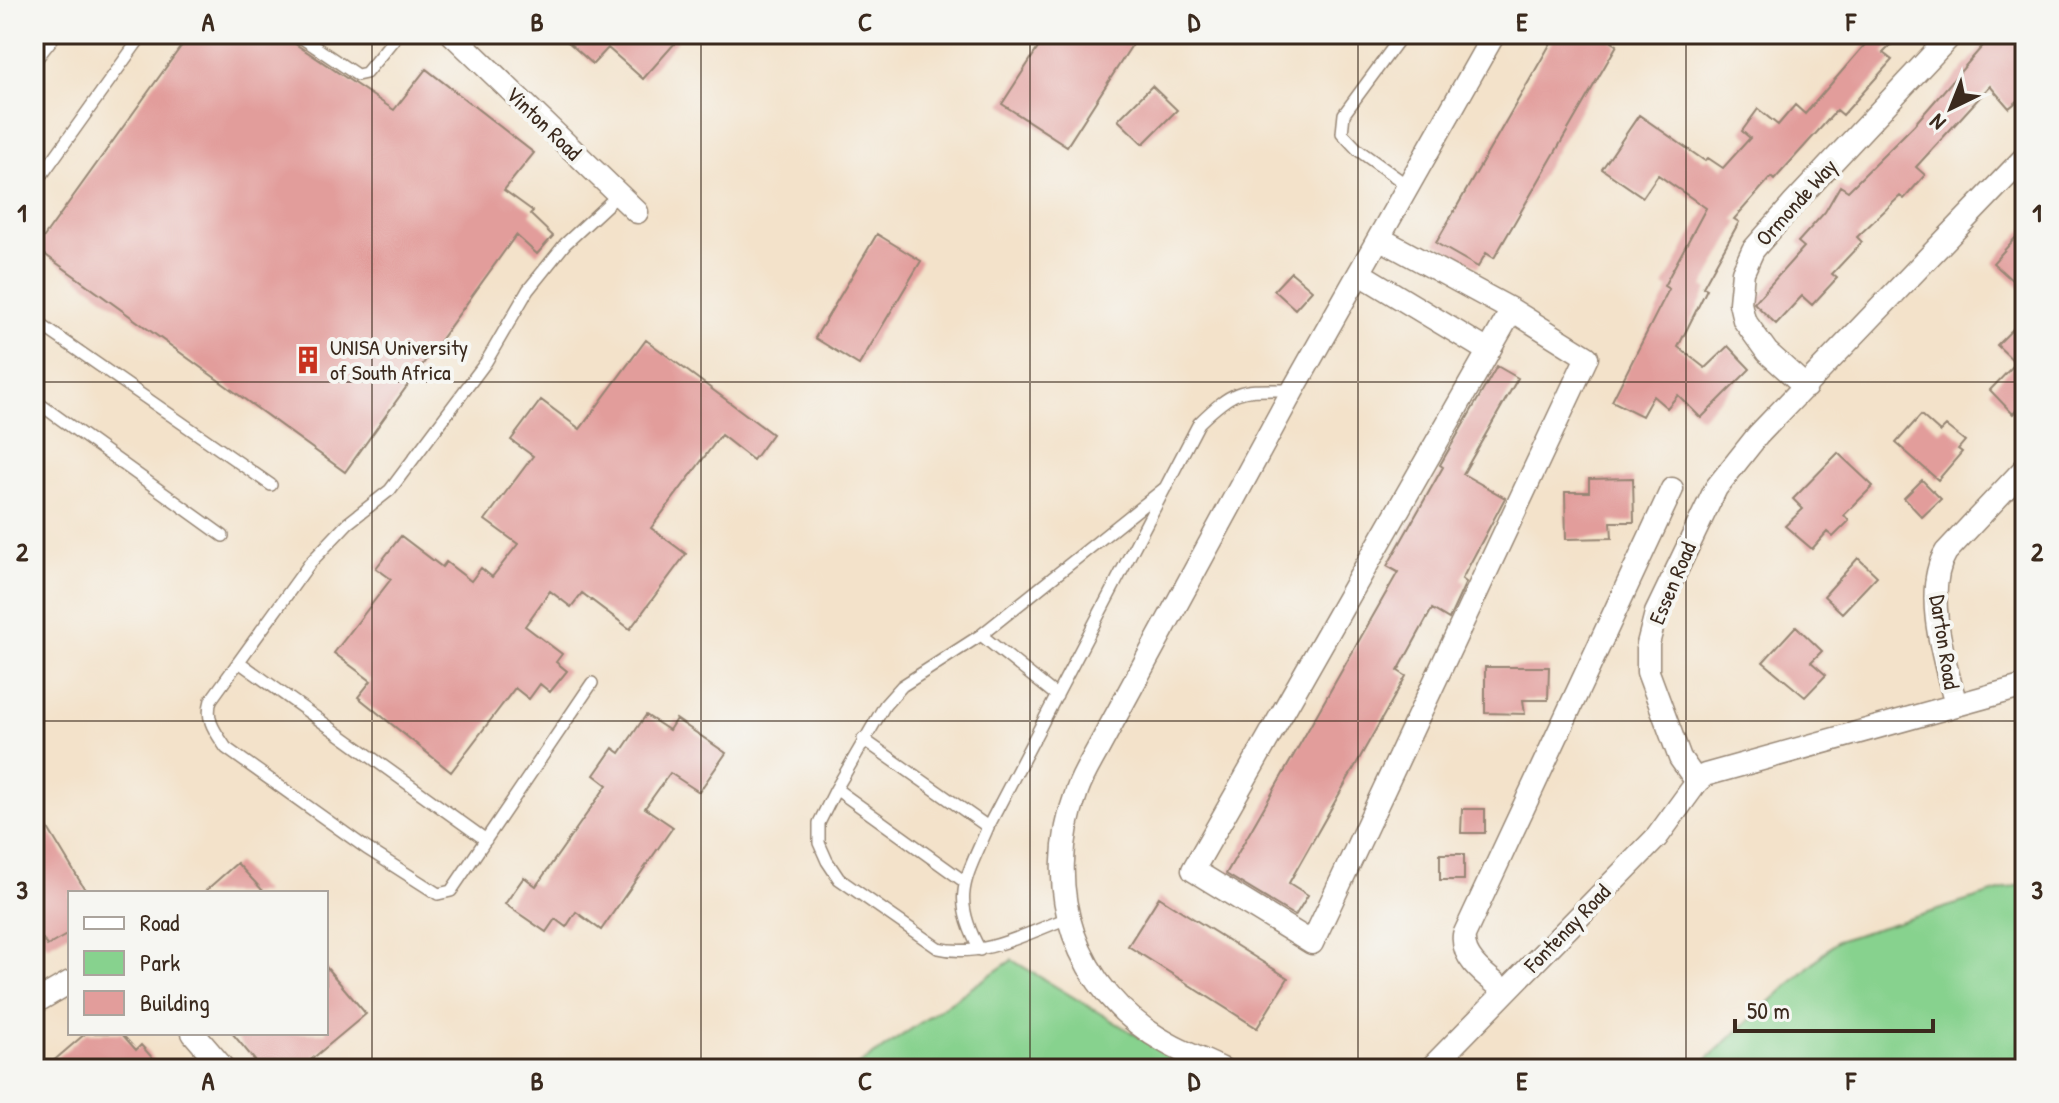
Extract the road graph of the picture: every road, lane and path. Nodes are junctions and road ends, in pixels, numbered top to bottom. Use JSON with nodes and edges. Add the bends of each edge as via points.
{"nodes":[{"id":1,"x":56,"y":34,"type":"edge"},
{"id":2,"x":143,"y":34,"type":"edge"},
{"id":3,"x":296,"y":34,"type":"edge"},
{"id":4,"x":398,"y":34,"type":"edge"},
{"id":5,"x":452,"y":34,"type":"edge"},
{"id":6,"x":1403,"y":34,"type":"edge"},
{"id":7,"x":1494,"y":34,"type":"edge"},
{"id":8,"x":1952,"y":34,"type":"edge"},
{"id":9,"x":34,"y":62,"type":"edge"},
{"id":10,"x":2025,"y":157,"type":"edge"},
{"id":11,"x":34,"y":186,"type":"edge"},
{"id":12,"x":1408,"y":186,"type":"junction"},
{"id":13,"x":619,"y":194,"type":"junction"},
{"id":14,"x":637,"y":212,"type":"dead end"},
{"id":15,"x":1379,"y":238,"type":"junction"},
{"id":16,"x":1359,"y":273,"type":"junction"},
{"id":17,"x":1512,"y":310,"type":"junction"},
{"id":18,"x":34,"y":320,"type":"edge"},
{"id":19,"x":1488,"y":351,"type":"junction"},
{"id":20,"x":1806,"y":387,"type":"junction"},
{"id":21,"x":1293,"y":390,"type":"junction"},
{"id":22,"x":34,"y":400,"type":"edge"},
{"id":23,"x":2025,"y":468,"type":"edge"},
{"id":24,"x":271,"y":485,"type":"dead end"},
{"id":25,"x":1166,"y":487,"type":"junction"},
{"id":26,"x":1672,"y":489,"type":"dead end"},
{"id":27,"x":223,"y":536,"type":"dead end"},
{"id":28,"x":981,"y":635,"type":"junction"},
{"id":29,"x":239,"y":662,"type":"junction"},
{"id":30,"x":592,"y":683,"type":"dead end"},
{"id":31,"x":2025,"y":686,"type":"edge"},
{"id":32,"x":1057,"y":696,"type":"junction"},
{"id":33,"x":1956,"y":705,"type":"junction"},
{"id":34,"x":863,"y":739,"type":"junction"},
{"id":35,"x":1697,"y":782,"type":"junction"},
{"id":36,"x":836,"y":789,"type":"junction"},
{"id":37,"x":988,"y":827,"type":"junction"},
{"id":38,"x":486,"y":840,"type":"junction"},
{"id":39,"x":965,"y":882,"type":"junction"},
{"id":40,"x":1068,"y":918,"type":"junction"},
{"id":41,"x":980,"y":950,"type":"junction"},
{"id":42,"x":68,"y":983,"type":"edge"},
{"id":43,"x":1505,"y":991,"type":"junction"},
{"id":44,"x":34,"y":1003,"type":"edge"},
{"id":45,"x":195,"y":1035,"type":"edge"},
{"id":46,"x":224,"y":1069,"type":"edge"},
{"id":47,"x":1222,"y":1069,"type":"edge"},
{"id":48,"x":1430,"y":1069,"type":"edge"}],
"edges":[{"from":1,"to":9,"type":"lane"},
{"from":2,"to":11,"type":"lane"},
{"from":3,"to":4,"type":"lane","via":[[357,75],[366,73]]},
{"from":5,"to":13,"type":"street","name":"Vinton Road"},
{"from":6,"to":12,"type":"lane","via":[[1344,114],[1342,133]]},
{"from":7,"to":12,"type":"street"},
{"from":8,"to":20,"type":"street","name":"Ormonde Way","via":[[1794,203],[1753,250],[1743,272],[1744,320],[1767,352]]},
{"from":10,"to":20,"type":"street","name":"Essen Road"},
{"from":12,"to":15,"type":"street"},
{"from":13,"to":14,"type":"street","name":"Vinton Road"},
{"from":13,"to":29,"type":"lane","via":[[537,278],[486,362],[390,490],[310,563]]},
{"from":15,"to":16,"type":"street"},
{"from":15,"to":17,"type":"street"},
{"from":16,"to":19,"type":"street"},
{"from":16,"to":21,"type":"street"},
{"from":17,"to":19,"type":"street"},
{"from":17,"to":19,"type":"street","via":[[1587,357],[1312,943],[1193,870]]},
{"from":18,"to":24,"type":"lane"},
{"from":20,"to":35,"type":"street","name":"Essen Road","via":[[1716,488],[1656,613],[1648,672],[1680,758]]},
{"from":21,"to":25,"type":"lane","via":[[1235,393],[1219,404],[1199,423]]},
{"from":21,"to":40,"type":"street","via":[[1077,790],[1063,863]]},
{"from":22,"to":27,"type":"lane"},
{"from":23,"to":33,"type":"street","name":"Darton Road","via":[[1938,564],[1937,615]]},
{"from":25,"to":28,"type":"lane"},
{"from":25,"to":32,"type":"lane"},
{"from":26,"to":43,"type":"street","via":[[1464,935],[1463,945],[1473,963]]},
{"from":28,"to":32,"type":"lane"},
{"from":28,"to":34,"type":"lane","via":[[902,686]]},
{"from":29,"to":38,"type":"lane"},
{"from":29,"to":38,"type":"lane","via":[[211,700],[208,713],[226,748],[438,894],[451,891]]},
{"from":30,"to":38,"type":"lane"},
{"from":31,"to":33,"type":"street"},
{"from":32,"to":37,"type":"lane"},
{"from":33,"to":35,"type":"street","via":[[1705,775]]},
{"from":34,"to":36,"type":"lane"},
{"from":34,"to":37,"type":"lane"},
{"from":35,"to":43,"type":"street","name":"Fontenay Road","via":[[1657,837]]},
{"from":36,"to":39,"type":"lane"},
{"from":36,"to":41,"type":"lane","via":[[819,823],[819,843],[839,879],[938,948]]},
{"from":37,"to":39,"type":"lane"},
{"from":39,"to":41,"type":"lane","via":[[965,921]]},
{"from":40,"to":41,"type":"lane"},
{"from":40,"to":47,"type":"street","via":[[1088,968],[1132,1018],[1166,1043]]},
{"from":42,"to":44,"type":"street"},
{"from":43,"to":48,"type":"street","name":"Fontenay Road"},
{"from":45,"to":46,"type":"street"}]}
